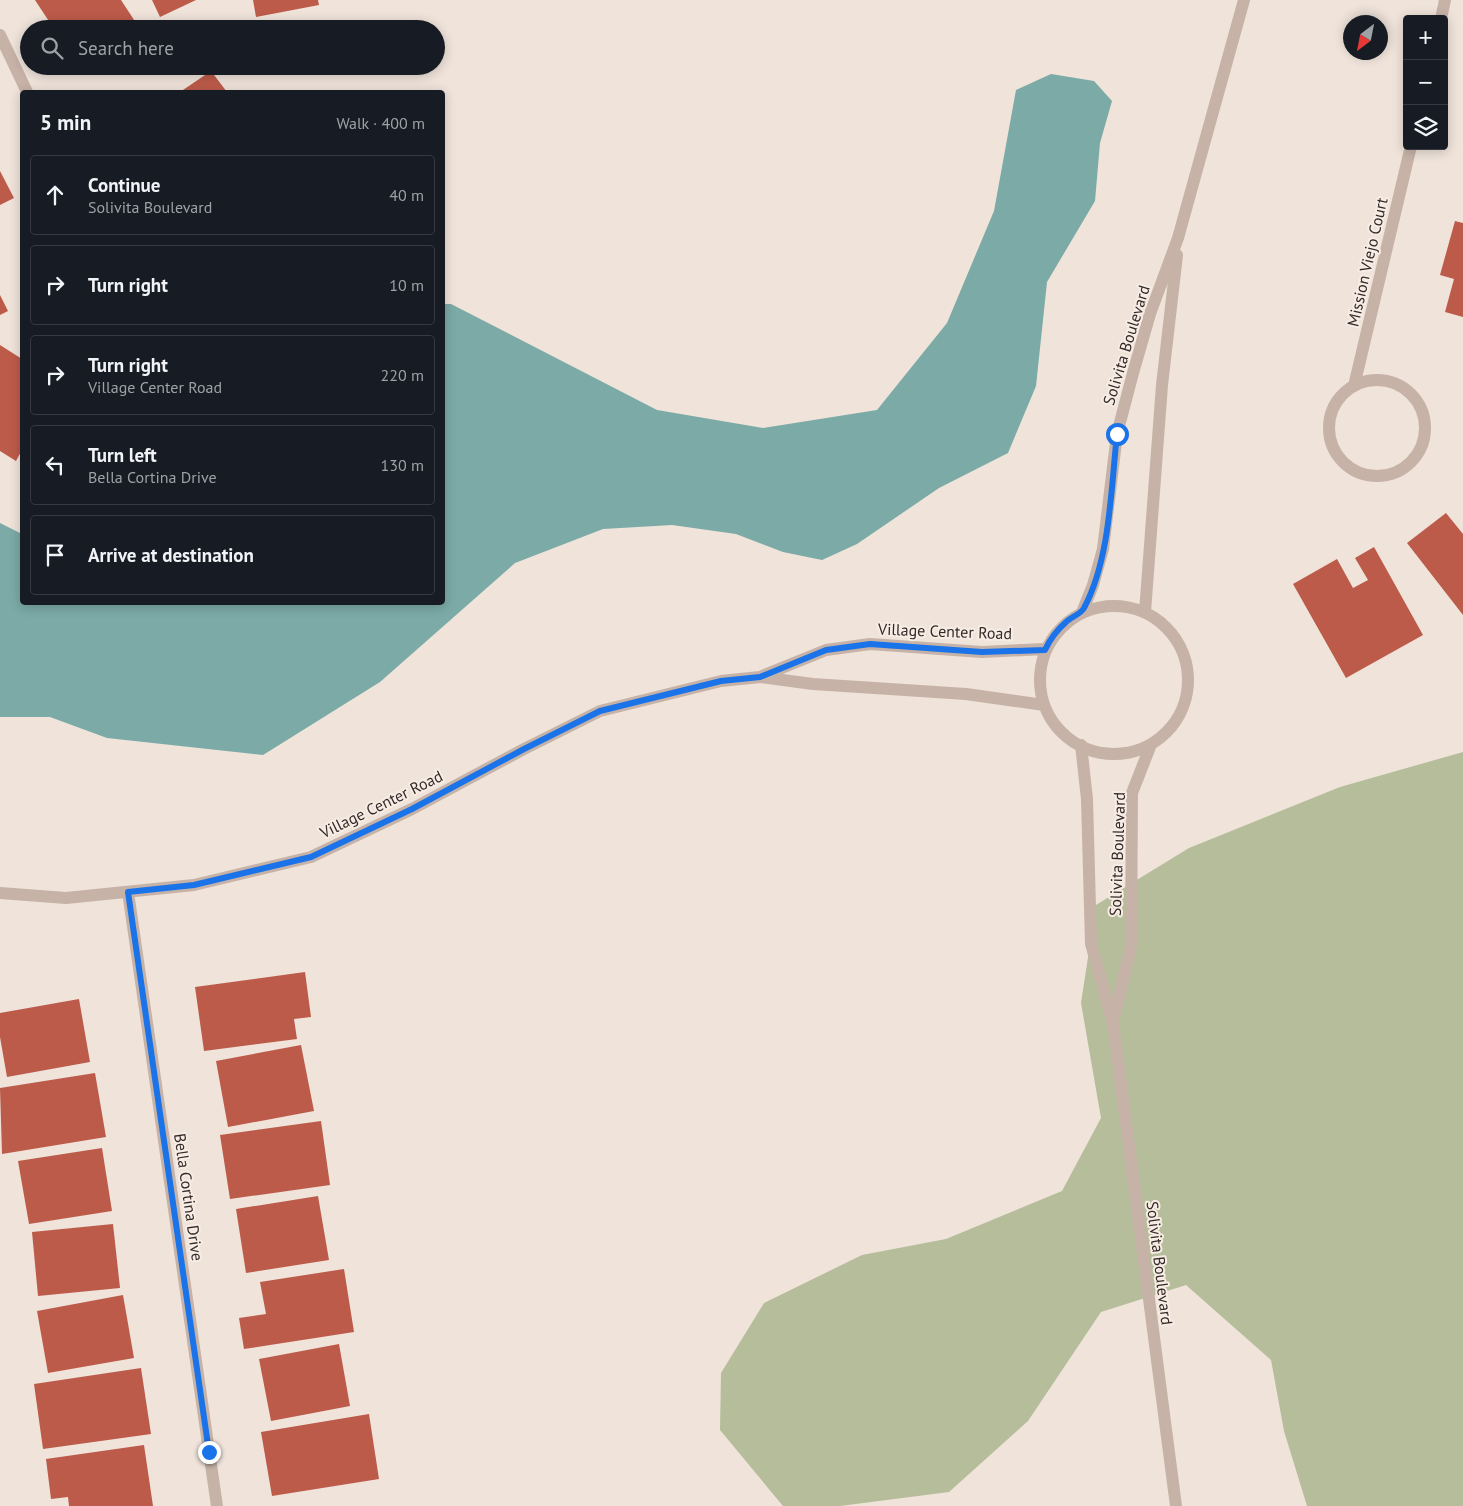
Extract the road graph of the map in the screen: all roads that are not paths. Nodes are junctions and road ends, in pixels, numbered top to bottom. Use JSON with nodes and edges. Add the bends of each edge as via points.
{"nodes":[{"id":1,"x":1244,"y":0,"type":"edge"},
{"id":2,"x":1445,"y":0,"type":"edge"},
{"id":3,"x":1442,"y":15,"type":"edge"},
{"id":4,"x":0,"y":35,"type":"edge"},
{"id":5,"x":25,"y":90,"type":"edge"},
{"id":6,"x":1410,"y":150,"type":"edge"},
{"id":7,"x":1178,"y":238,"type":"junction"},
{"id":8,"x":1354,"y":386,"type":"junction"},
{"id":9,"x":1083,"y":610,"type":"junction"},
{"id":10,"x":1145,"y":612,"type":"junction"},
{"id":11,"x":1045,"y":650,"type":"junction"},
{"id":12,"x":760,"y":677,"type":"junction"},
{"id":13,"x":1044,"y":704,"type":"junction"},
{"id":14,"x":1081,"y":745,"type":"junction"},
{"id":15,"x":1150,"y":747,"type":"junction"},
{"id":16,"x":128,"y":892,"type":"junction"},
{"id":17,"x":0,"y":893,"type":"edge"},
{"id":18,"x":1113,"y":1023,"type":"junction"},
{"id":19,"x":217,"y":1506,"type":"edge"},
{"id":20,"x":1176,"y":1506,"type":"edge"}],
"edges":[{"from":1,"to":7,"type":"street","name":"Solivita Boulevard"},
{"from":2,"to":3,"type":"street"},
{"from":4,"to":5,"type":"street"},
{"from":6,"to":8,"type":"street","name":"Mission Viejo Court"},
{"from":7,"to":9,"type":"street","name":"Solivita Boulevard","via":[[1150,314],[1119,426],[1103,549],[1094,585]]},
{"from":7,"to":10,"type":"street","name":"Solivita Boulevard","via":[[1162,385]]},
{"from":8,"to":8,"type":"street","via":[[1339,399],[1330,417],[1330,438],[1334,448],[1346,464],[1363,474],[1384,475],[1403,469],[1417,455],[1424,437],[1424,417],[1416,400],[1402,386],[1392,382],[1373,380]]},
{"from":9,"to":10,"type":"street","via":[[1108,606]]},
{"from":9,"to":11,"type":"street","via":[[1066,622]]},
{"from":10,"to":15,"type":"street","via":[[1157,618],[1174,635],[1189,677],[1184,707],[1168,732]]},
{"from":11,"to":12,"type":"street","name":"Village Center Road","via":[[982,652],[870,644],[826,650]]},
{"from":11,"to":13,"type":"street","via":[[1038,664],[1038,688]]},
{"from":12,"to":13,"type":"street","name":"Village Center Road","via":[[813,684],[966,694]]},
{"from":12,"to":16,"type":"street","name":"Village Center Road","via":[[721,681],[600,711],[412,809],[311,857],[194,885]]},
{"from":13,"to":14,"type":"street","via":[[1054,725]]},
{"from":14,"to":15,"type":"street","via":[[1115,755]]},
{"from":14,"to":18,"type":"street","name":"Solivita Boulevard","via":[[1087,799],[1091,944]]},
{"from":15,"to":18,"type":"street","name":"Solivita Boulevard","via":[[1132,793],[1131,947]]},
{"from":16,"to":17,"type":"street","name":"Village Center Road","via":[[66,898]]},
{"from":16,"to":19,"type":"street","name":"Bella Cortina Drive"},
{"from":18,"to":20,"type":"street","name":"Solivita Boulevard"}]}
